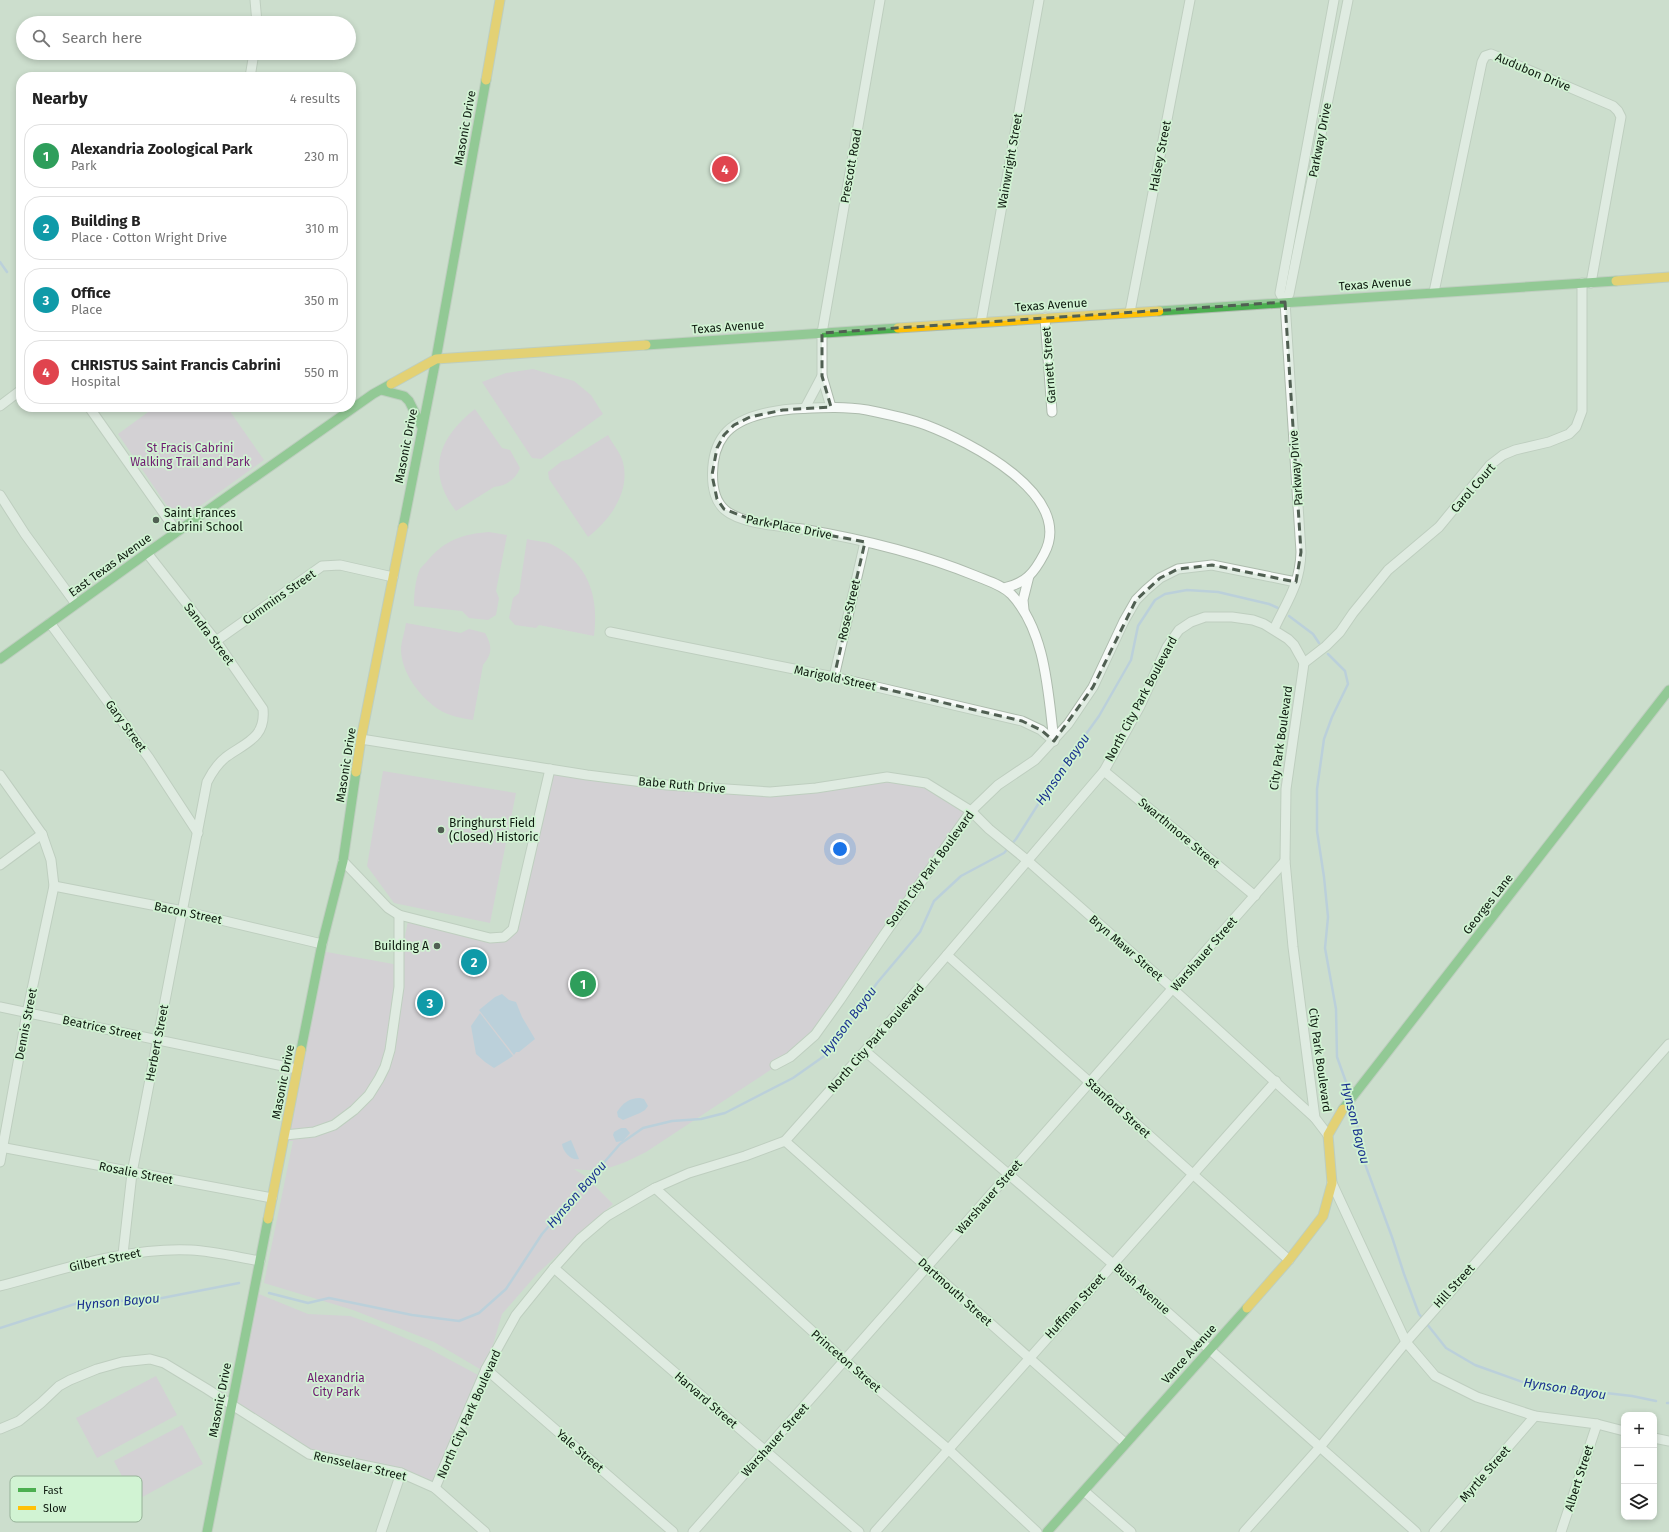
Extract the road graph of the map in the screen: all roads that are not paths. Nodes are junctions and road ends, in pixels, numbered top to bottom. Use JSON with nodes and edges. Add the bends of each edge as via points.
{"nodes":[{"id":1,"x":255,"y":0,"type":"edge"},
{"id":2,"x":500,"y":0,"type":"edge"},
{"id":3,"x":880,"y":0,"type":"edge"},
{"id":4,"x":1039,"y":0,"type":"edge"},
{"id":5,"x":1190,"y":0,"type":"edge"},
{"id":6,"x":1334,"y":0,"type":"edge"},
{"id":7,"x":1348,"y":0,"type":"edge"},
{"id":8,"x":256,"y":16,"type":"edge"},
{"id":9,"x":253,"y":60,"type":"edge"},
{"id":10,"x":251,"y":72,"type":"edge"},
{"id":11,"x":1669,"y":277,"type":"edge"},
{"id":12,"x":1587,"y":283,"type":"junction"},
{"id":13,"x":1434,"y":292,"type":"junction"},
{"id":14,"x":1285,"y":302,"type":"junction"},
{"id":15,"x":1130,"y":312,"type":"junction"},
{"id":16,"x":1045,"y":318,"type":"junction"},
{"id":17,"x":981,"y":322,"type":"junction"},
{"id":18,"x":822,"y":333,"type":"junction"},
{"id":19,"x":436,"y":359,"type":"junction"},
{"id":20,"x":822,"y":376,"type":"junction"},
{"id":21,"x":382,"y":390,"type":"junction"},
{"id":22,"x":16,"y":394,"type":"edge"},
{"id":23,"x":0,"y":406,"type":"edge"},
{"id":24,"x":356,"y":408,"type":"edge"},
{"id":25,"x":805,"y":408,"type":"junction"},
{"id":26,"x":831,"y":408,"type":"junction"},
{"id":27,"x":93,"y":412,"type":"edge"},
{"id":28,"x":350,"y":412,"type":"edge"},
{"id":29,"x":1052,"y":412,"type":"dead end"},
{"id":30,"x":422,"y":427,"type":"junction"},
{"id":31,"x":0,"y":495,"type":"edge"},
{"id":32,"x":177,"y":532,"type":"junction"},
{"id":33,"x":865,"y":542,"type":"junction"},
{"id":34,"x":147,"y":553,"type":"junction"},
{"id":35,"x":1029,"y":576,"type":"junction"},
{"id":36,"x":393,"y":577,"type":"junction"},
{"id":37,"x":1296,"y":582,"type":"junction"},
{"id":38,"x":1004,"y":588,"type":"junction"},
{"id":39,"x":76,"y":604,"type":"junction"},
{"id":40,"x":1024,"y":613,"type":"junction"},
{"id":41,"x":50,"y":623,"type":"junction"},
{"id":42,"x":1274,"y":629,"type":"junction"},
{"id":43,"x":610,"y":632,"type":"dead end"},
{"id":44,"x":216,"y":641,"type":"junction"},
{"id":45,"x":0,"y":660,"type":"edge"},
{"id":46,"x":1304,"y":663,"type":"junction"},
{"id":47,"x":834,"y":677,"type":"junction"},
{"id":48,"x":1669,"y":690,"type":"edge"},
{"id":49,"x":264,"y":719,"type":"joint"},
{"id":50,"x":362,"y":739,"type":"junction"},
{"id":51,"x":1054,"y":741,"type":"junction"},
{"id":52,"x":550,"y":769,"type":"junction"},
{"id":53,"x":1104,"y":771,"type":"junction"},
{"id":54,"x":0,"y":775,"type":"edge"},
{"id":55,"x":971,"y":811,"type":"junction"},
{"id":56,"x":989,"y":829,"type":"joint"},
{"id":57,"x":198,"y":833,"type":"junction"},
{"id":58,"x":42,"y":834,"type":"junction"},
{"id":59,"x":343,"y":861,"type":"junction"},
{"id":60,"x":1028,"y":861,"type":"junction"},
{"id":61,"x":1286,"y":861,"type":"junction"},
{"id":62,"x":0,"y":865,"type":"edge"},
{"id":63,"x":54,"y":886,"type":"junction"},
{"id":64,"x":1255,"y":896,"type":"junction"},
{"id":65,"x":183,"y":911,"type":"junction"},
{"id":66,"x":399,"y":915,"type":"junction"},
{"id":67,"x":322,"y":944,"type":"junction"},
{"id":68,"x":947,"y":955,"type":"junction"},
{"id":69,"x":1173,"y":989,"type":"junction"},
{"id":70,"x":0,"y":1007,"type":"edge"},
{"id":71,"x":27,"y":1013,"type":"junction"},
{"id":72,"x":158,"y":1040,"type":"junction"},
{"id":73,"x":1669,"y":1044,"type":"edge"},
{"id":74,"x":865,"y":1051,"type":"junction"},
{"id":75,"x":775,"y":1065,"type":"dead end"},
{"id":76,"x":297,"y":1069,"type":"junction"},
{"id":77,"x":1276,"y":1081,"type":"junction"},
{"id":78,"x":1090,"y":1083,"type":"junction"},
{"id":79,"x":1315,"y":1118,"type":"junction"},
{"id":80,"x":285,"y":1135,"type":"junction"},
{"id":81,"x":1328,"y":1135,"type":"junction"},
{"id":82,"x":786,"y":1141,"type":"junction"},
{"id":83,"x":1,"y":1148,"type":"edge"},
{"id":84,"x":0,"y":1162,"type":"edge"},
{"id":85,"x":132,"y":1173,"type":"junction"},
{"id":86,"x":1010,"y":1174,"type":"junction"},
{"id":87,"x":1192,"y":1174,"type":"junction"},
{"id":88,"x":1332,"y":1183,"type":"junction"},
{"id":89,"x":656,"y":1188,"type":"junction"},
{"id":90,"x":272,"y":1198,"type":"junction"},
{"id":91,"x":123,"y":1254,"type":"junction"},
{"id":92,"x":1289,"y":1260,"type":"junction"},
{"id":93,"x":260,"y":1261,"type":"junction"},
{"id":94,"x":1113,"y":1264,"type":"junction"},
{"id":95,"x":927,"y":1267,"type":"junction"},
{"id":96,"x":554,"y":1268,"type":"junction"},
{"id":97,"x":0,"y":1286,"type":"edge"},
{"id":98,"x":1406,"y":1342,"type":"junction"},
{"id":99,"x":1210,"y":1349,"type":"junction"},
{"id":100,"x":1029,"y":1358,"type":"junction"},
{"id":101,"x":845,"y":1361,"type":"junction"},
{"id":102,"x":486,"y":1369,"type":"junction"},
{"id":103,"x":231,"y":1405,"type":"junction"},
{"id":104,"x":1535,"y":1416,"type":"junction"},
{"id":105,"x":1596,"y":1424,"type":"junction"},
{"id":106,"x":0,"y":1429,"type":"edge"},
{"id":107,"x":1621,"y":1430,"type":"edge"},
{"id":108,"x":1657,"y":1439,"type":"edge"},
{"id":109,"x":1669,"y":1441,"type":"edge"},
{"id":110,"x":1125,"y":1443,"type":"junction"},
{"id":111,"x":1320,"y":1447,"type":"junction"},
{"id":112,"x":948,"y":1450,"type":"junction"},
{"id":113,"x":765,"y":1451,"type":"junction"},
{"id":114,"x":401,"y":1473,"type":"junction"},
{"id":115,"x":435,"y":1488,"type":"junction"},
{"id":116,"x":1084,"y":1491,"type":"junction"},
{"id":117,"x":207,"y":1532,"type":"edge"},
{"id":118,"x":381,"y":1532,"type":"edge"},
{"id":119,"x":485,"y":1532,"type":"edge"},
{"id":120,"x":673,"y":1532,"type":"edge"},
{"id":121,"x":693,"y":1532,"type":"edge"},
{"id":122,"x":859,"y":1532,"type":"edge"},
{"id":123,"x":875,"y":1532,"type":"edge"},
{"id":124,"x":1037,"y":1532,"type":"edge"},
{"id":125,"x":1047,"y":1532,"type":"edge"},
{"id":126,"x":1131,"y":1532,"type":"edge"},
{"id":127,"x":1244,"y":1532,"type":"edge"},
{"id":128,"x":1416,"y":1532,"type":"edge"},
{"id":129,"x":1434,"y":1532,"type":"edge"},
{"id":130,"x":1561,"y":1532,"type":"edge"}],
"edges":[{"from":1,"to":8,"type":"street"},
{"from":2,"to":19,"type":"street","name":"Masonic Drive"},
{"from":3,"to":18,"type":"street","name":"Prescott Road"},
{"from":4,"to":17,"type":"street","name":"Wainwright Street"},
{"from":5,"to":15,"type":"street","name":"Halsey Street"},
{"from":6,"to":14,"type":"street","name":"Parkway Drive","via":[[1280,293]]},
{"from":7,"to":14,"type":"street","name":"Parkway Drive","via":[[1289,294]]},
{"from":9,"to":10,"type":"street"},
{"from":11,"to":12,"type":"street","name":"Texas Avenue"},
{"from":12,"to":13,"type":"street","name":"Texas Avenue"},
{"from":12,"to":13,"type":"street","name":"Audubon Drive","via":[[1621,117],[1613,106],[1491,54],[1485,56],[1482,62]]},
{"from":12,"to":46,"type":"street","name":"Carol Court","via":[[1582,411],[1576,428],[1560,438],[1503,455],[1490,465],[1439,527],[1388,570],[1340,632]]},
{"from":13,"to":14,"type":"street","name":"Texas Avenue"},
{"from":14,"to":15,"type":"street","name":"Texas Avenue"},
{"from":14,"to":37,"type":"street","name":"Parkway Drive","via":[[1301,552]]},
{"from":15,"to":16,"type":"street","name":"Texas Avenue"},
{"from":16,"to":17,"type":"street","name":"Texas Avenue"},
{"from":16,"to":29,"type":"street","name":"Garnett Street"},
{"from":17,"to":18,"type":"street","name":"Texas Avenue"},
{"from":18,"to":19,"type":"street","name":"Texas Avenue"},
{"from":18,"to":20,"type":"street","name":"Prescott Road"},
{"from":19,"to":21,"type":"street","name":"East Texas Avenue"},
{"from":19,"to":30,"type":"street","name":"Masonic Drive"},
{"from":20,"to":25,"type":"street"},
{"from":20,"to":26,"type":"street"},
{"from":21,"to":24,"type":"street","name":"East Texas Avenue"},
{"from":21,"to":30,"type":"street","via":[[404,396]]},
{"from":22,"to":23,"type":"street"},
{"from":25,"to":26,"type":"street","name":"Park Place Drive"},
{"from":25,"to":33,"type":"street","name":"Park Place Drive","via":[[750,417],[734,425],[724,435],[718,448],[712,475],[717,499],[724,509],[735,516]]},
{"from":26,"to":35,"type":"street","name":"Park Place Drive","via":[[866,410],[924,424],[970,445],[1021,480],[1039,500],[1052,532],[1039,565]]},
{"from":27,"to":32,"type":"street"},
{"from":28,"to":32,"type":"street","name":"East Texas Avenue"},
{"from":30,"to":36,"type":"street","name":"Masonic Drive"},
{"from":31,"to":39,"type":"street"},
{"from":32,"to":34,"type":"street","name":"East Texas Avenue"},
{"from":33,"to":38,"type":"street","name":"Park Place Drive","via":[[925,557]]},
{"from":33,"to":47,"type":"street","name":"Rose Street"},
{"from":34,"to":39,"type":"street","name":"East Texas Avenue"},
{"from":34,"to":44,"type":"street","name":"Sandra Street"},
{"from":35,"to":38,"type":"street","name":"Park Place Drive","via":[[1021,583]]},
{"from":35,"to":40,"type":"street","via":[[1023,600]]},
{"from":36,"to":44,"type":"street","name":"Cummins Street","via":[[340,565],[322,566]]},
{"from":36,"to":50,"type":"street","name":"Masonic Drive"},
{"from":37,"to":42,"type":"street","name":"Parkway Drive"},
{"from":37,"to":51,"type":"street","name":"South City Park Boulevard","via":[[1212,565],[1178,569],[1160,578],[1136,600],[1093,687]]},
{"from":38,"to":40,"type":"street","name":"Park Place Drive","via":[[1017,601]]},
{"from":39,"to":41,"type":"street","name":"East Texas Avenue"},
{"from":40,"to":51,"type":"street","name":"Park Place Drive","via":[[1044,660]]},
{"from":41,"to":45,"type":"street","name":"East Texas Avenue"},
{"from":41,"to":57,"type":"street","name":"Gary Street","via":[[149,758]]},
{"from":42,"to":46,"type":"street","name":"North City Park Boulevard","via":[[1294,645]]},
{"from":42,"to":53,"type":"street","name":"North City Park Boulevard","via":[[1252,620],[1213,616],[1198,619],[1178,630]]},
{"from":43,"to":47,"type":"street","name":"Marigold Street"},
{"from":44,"to":49,"type":"street","name":"Sandra Street","via":[[263,709]]},
{"from":46,"to":61,"type":"street","name":"City Park Boulevard","via":[[1286,789]]},
{"from":47,"to":51,"type":"street","name":"Marigold Street","via":[[1022,721],[1041,730]]},
{"from":48,"to":81,"type":"street","name":"Georges Lane","via":[[1339,1115]]},
{"from":49,"to":57,"type":"street","name":"Herbert Street","via":[[257,736],[215,768],[207,782]]},
{"from":50,"to":52,"type":"street","name":"Babe Ruth Drive"},
{"from":50,"to":59,"type":"street","name":"Masonic Drive"},
{"from":51,"to":55,"type":"street","name":"South City Park Boulevard","via":[[1035,760],[991,791]]},
{"from":52,"to":55,"type":"street","name":"Babe Ruth Drive","via":[[667,785],[770,792],[887,777],[926,783]]},
{"from":52,"to":66,"type":"street","via":[[510,934],[490,938]]},
{"from":53,"to":60,"type":"street","name":"North City Park Boulevard"},
{"from":53,"to":64,"type":"street","name":"Swarthmore Street"},
{"from":54,"to":58,"type":"street","name":"Dennis Street"},
{"from":55,"to":56,"type":"street","name":"Babe Ruth Drive"},
{"from":55,"to":75,"type":"street","name":"South City Park Boulevard","via":[[814,1035],[790,1057]]},
{"from":56,"to":60,"type":"street","name":"Bryn Mawr Street"},
{"from":57,"to":65,"type":"street","name":"Herbert Street"},
{"from":58,"to":62,"type":"street"},
{"from":58,"to":63,"type":"street","name":"Dennis Street","via":[[51,860]]},
{"from":59,"to":66,"type":"street","via":[[388,908]]},
{"from":59,"to":67,"type":"street","name":"Masonic Drive"},
{"from":60,"to":68,"type":"street","name":"North City Park Boulevard"},
{"from":60,"to":69,"type":"street","name":"Bryn Mawr Street"},
{"from":61,"to":64,"type":"street","name":"Warshauer Street"},
{"from":61,"to":79,"type":"street","name":"City Park Boulevard","via":[[1293,947]]},
{"from":63,"to":65,"type":"street","name":"Bacon Street"},
{"from":63,"to":71,"type":"street","name":"Dennis Street"},
{"from":64,"to":69,"type":"street","name":"Warshauer Street"},
{"from":65,"to":67,"type":"street","name":"Bacon Street"},
{"from":65,"to":72,"type":"street","name":"Herbert Street"},
{"from":66,"to":80,"type":"street","via":[[399,987],[390,1050],[379,1079],[370,1095],[334,1125],[314,1132]]},
{"from":67,"to":76,"type":"street","name":"Masonic Drive"},
{"from":68,"to":74,"type":"street","name":"North City Park Boulevard"},
{"from":68,"to":78,"type":"street","name":"Stanford Street"},
{"from":69,"to":77,"type":"street","name":"Bryn Mawr Street"},
{"from":69,"to":78,"type":"street","name":"Warshauer Street"},
{"from":70,"to":71,"type":"street","name":"Beatrice Street"},
{"from":71,"to":72,"type":"street","name":"Beatrice Street"},
{"from":71,"to":83,"type":"street","name":"Dennis Street"},
{"from":72,"to":76,"type":"street","name":"Beatrice Street"},
{"from":72,"to":85,"type":"street","name":"Herbert Street"},
{"from":73,"to":98,"type":"street","name":"Hill Street"},
{"from":74,"to":82,"type":"street","name":"North City Park Boulevard"},
{"from":74,"to":86,"type":"street","name":"Bush Avenue"},
{"from":76,"to":80,"type":"street","name":"Masonic Drive"},
{"from":77,"to":79,"type":"street","name":"Bryn Mawr Street"},
{"from":77,"to":87,"type":"street","name":"Huffman Street"},
{"from":78,"to":86,"type":"street","name":"Warshauer Street"},
{"from":78,"to":87,"type":"street","name":"Stanford Street"},
{"from":79,"to":81,"type":"street","name":"City Park Boulevard"},
{"from":80,"to":90,"type":"street","name":"Masonic Drive"},
{"from":81,"to":88,"type":"street"},
{"from":82,"to":89,"type":"street","name":"North City Park Boulevard","via":[[689,1172]]},
{"from":82,"to":95,"type":"street","name":"Dartmouth Street"},
{"from":83,"to":84,"type":"street","name":"Dennis Street"},
{"from":83,"to":85,"type":"street","name":"Rosalie Street"},
{"from":85,"to":90,"type":"street","name":"Rosalie Street"},
{"from":85,"to":91,"type":"street","name":"Herbert Street"},
{"from":86,"to":94,"type":"street","name":"Bush Avenue"},
{"from":86,"to":95,"type":"street","name":"Warshauer Street"},
{"from":87,"to":92,"type":"street","name":"Stanford Street"},
{"from":87,"to":94,"type":"street","name":"Huffman Street"},
{"from":88,"to":92,"type":"street","name":"Vance Avenue","via":[[1323,1216]]},
{"from":88,"to":98,"type":"street"},
{"from":89,"to":96,"type":"street","name":"North City Park Boulevard","via":[[606,1216],[580,1239]]},
{"from":89,"to":101,"type":"street","name":"Princeton Street"},
{"from":90,"to":93,"type":"street","name":"Masonic Drive"},
{"from":91,"to":93,"type":"street","name":"Gilbert Street","via":[[192,1250]]},
{"from":91,"to":97,"type":"street","name":"Gilbert Street"},
{"from":92,"to":99,"type":"street","name":"Vance Avenue"},
{"from":93,"to":103,"type":"street","name":"Masonic Drive"},
{"from":94,"to":99,"type":"street","name":"Bush Avenue"},
{"from":94,"to":100,"type":"street","name":"Huffman Street"},
{"from":95,"to":100,"type":"street","name":"Dartmouth Street"},
{"from":95,"to":101,"type":"street","name":"Warshauer Street"},
{"from":96,"to":102,"type":"street","name":"North City Park Boulevard","via":[[516,1315]]},
{"from":96,"to":113,"type":"street","name":"Harvard Street"},
{"from":98,"to":104,"type":"street","via":[[1435,1376],[1448,1384],[1476,1397]]},
{"from":98,"to":111,"type":"street","name":"Hill Street"},
{"from":99,"to":110,"type":"street","name":"Vance Avenue"},
{"from":99,"to":111,"type":"street","name":"Bush Avenue"},
{"from":100,"to":110,"type":"street","name":"Dartmouth Street"},
{"from":100,"to":112,"type":"street","name":"Huffman Street"},
{"from":101,"to":112,"type":"street","name":"Princeton Street"},
{"from":101,"to":113,"type":"street","name":"Warshauer Street"},
{"from":102,"to":115,"type":"street","name":"North City Park Boulevard"},
{"from":102,"to":120,"type":"street","name":"Yale Street"},
{"from":103,"to":106,"type":"street","name":"Rensselaer Street","via":[[164,1363],[150,1359],[135,1359],[97,1369],[70,1380],[19,1421]]},
{"from":103,"to":114,"type":"street","name":"Rensselaer Street","via":[[309,1454]]},
{"from":103,"to":117,"type":"street","name":"Masonic Drive"},
{"from":104,"to":105,"type":"street"},
{"from":104,"to":129,"type":"street","name":"Myrtle Street"},
{"from":105,"to":107,"type":"street"},
{"from":105,"to":130,"type":"street","name":"Albert Street"},
{"from":108,"to":109,"type":"street"},
{"from":110,"to":116,"type":"street","name":"Vance Avenue"},
{"from":111,"to":127,"type":"street","name":"Hill Street"},
{"from":111,"to":128,"type":"street","name":"Bush Avenue"},
{"from":112,"to":123,"type":"street","name":"Huffman Street"},
{"from":112,"to":124,"type":"street","name":"Princeton Street"},
{"from":113,"to":121,"type":"street","name":"Warshauer Street"},
{"from":113,"to":122,"type":"street","name":"Harvard Street"},
{"from":114,"to":115,"type":"street","name":"Rensselaer Street"},
{"from":114,"to":118,"type":"street"},
{"from":115,"to":119,"type":"street","name":"Rensselaer Street"},
{"from":116,"to":125,"type":"street","name":"Vance Avenue"},
{"from":116,"to":126,"type":"street"}]}
